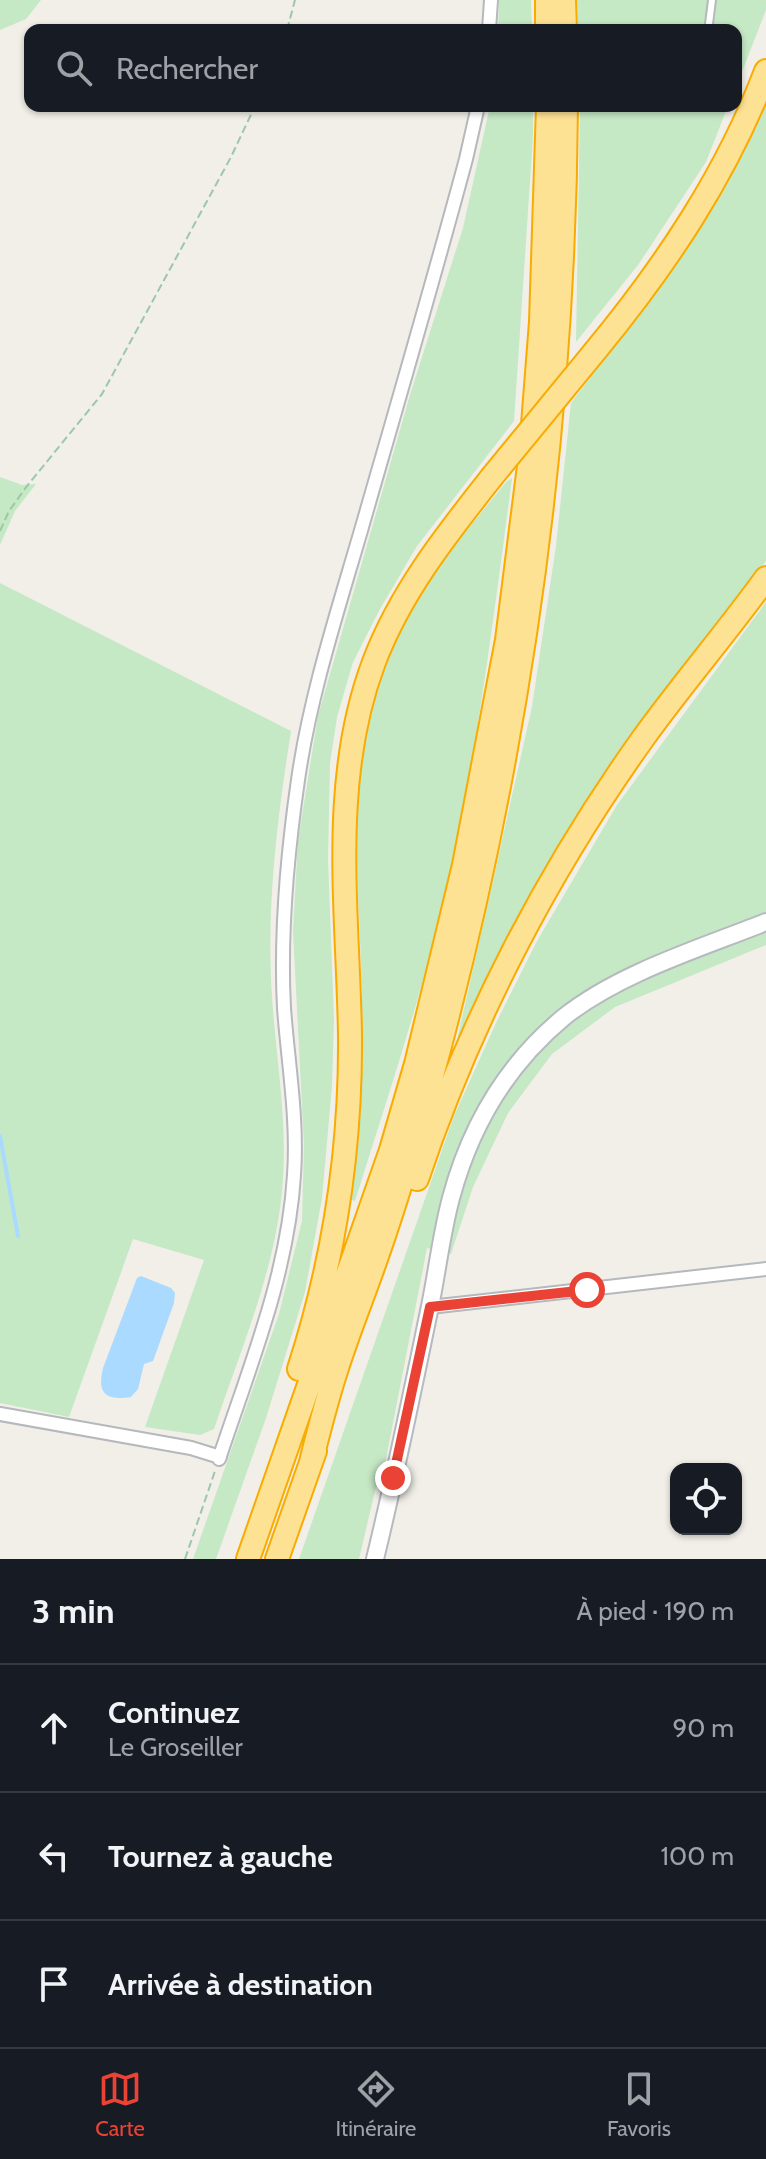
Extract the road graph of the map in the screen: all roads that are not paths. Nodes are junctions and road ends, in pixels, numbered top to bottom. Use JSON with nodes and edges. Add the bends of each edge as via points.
{"nodes":[{"id":1,"x":491,"y":0,"type":"edge"},
{"id":2,"x":547,"y":0,"type":"edge"},
{"id":3,"x":564,"y":0,"type":"edge"},
{"id":4,"x":712,"y":0,"type":"edge"},
{"id":5,"x":489,"y":24,"type":"edge"},
{"id":6,"x":547,"y":24,"type":"edge"},
{"id":7,"x":565,"y":24,"type":"edge"},
{"id":8,"x":709,"y":24,"type":"dead end"},
{"id":9,"x":766,"y":71,"type":"edge"},
{"id":10,"x":477,"y":112,"type":"edge"},
{"id":11,"x":548,"y":112,"type":"edge"},
{"id":12,"x":566,"y":112,"type":"edge"},
{"id":13,"x":766,"y":578,"type":"edge"},
{"id":14,"x":766,"y":922,"type":"edge"},
{"id":15,"x":766,"y":1269,"type":"edge"},
{"id":16,"x":430,"y":1307,"type":"junction"},
{"id":17,"x":0,"y":1414,"type":"edge"},
{"id":18,"x":311,"y":1462,"type":"junction"},
{"id":19,"x":234,"y":1559,"type":"edge"},
{"id":20,"x":248,"y":1559,"type":"edge"},
{"id":21,"x":277,"y":1559,"type":"edge"},
{"id":22,"x":375,"y":1559,"type":"edge"}],
"edges":[{"from":1,"to":5,"type":"street"},
{"from":2,"to":6,"type":"highway"},
{"from":3,"to":7,"type":"highway"},
{"from":4,"to":8,"type":"lane"},
{"from":9,"to":19,"type":"highway","bridge":true,"via":[[746,120],[664,263],[438,545],[374,662],[357,718],[346,815],[349,1079],[339,1201],[306,1346]]},
{"from":10,"to":17,"type":"street","via":[[306,738],[283,934],[294,1106],[290,1217],[275,1295],[220,1458],[191,1448]]},
{"from":11,"to":20,"type":"highway","via":[[543,292],[531,450],[505,654],[464,865],[391,1150]]},
{"from":12,"to":18,"type":"highway","via":[[556,373],[515,702],[483,867],[431,1080]]},
{"from":13,"to":18,"type":"highway","via":[[616,778],[513,953],[446,1100]]},
{"from":14,"to":16,"type":"street","via":[[605,991],[567,1015],[528,1050],[472,1136],[451,1198]]},
{"from":15,"to":16,"type":"street"},
{"from":16,"to":22,"type":"street"},
{"from":18,"to":21,"type":"highway"}]}
